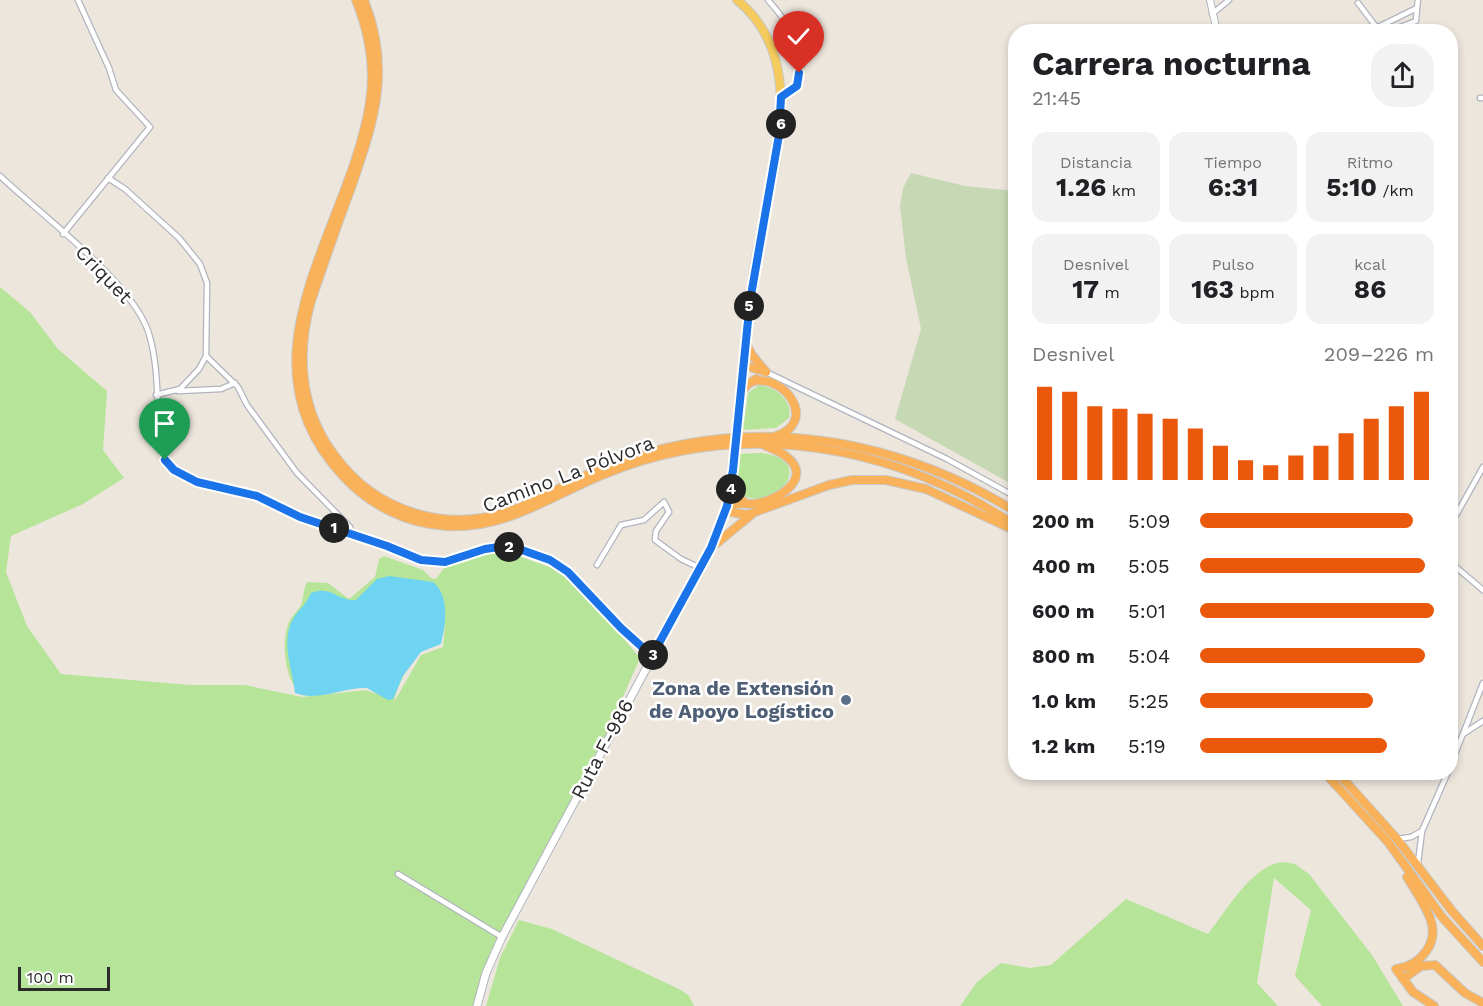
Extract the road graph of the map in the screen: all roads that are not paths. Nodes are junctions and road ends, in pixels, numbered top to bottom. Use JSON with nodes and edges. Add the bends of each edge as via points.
{"nodes":[{"id":1,"x":78,"y":0,"type":"edge"},
{"id":2,"x":356,"y":0,"type":"edge"},
{"id":3,"x":364,"y":0,"type":"edge"},
{"id":4,"x":737,"y":0,"type":"edge"},
{"id":5,"x":768,"y":0,"type":"edge"},
{"id":6,"x":1210,"y":0,"type":"edge"},
{"id":7,"x":1229,"y":0,"type":"edge"},
{"id":8,"x":1418,"y":0,"type":"edge"},
{"id":9,"x":1358,"y":3,"type":"dead end"},
{"id":10,"x":1418,"y":8,"type":"junction"},
{"id":11,"x":1212,"y":14,"type":"junction"},
{"id":12,"x":1215,"y":24,"type":"edge"},
{"id":13,"x":1374,"y":24,"type":"edge"},
{"id":14,"x":1385,"y":24,"type":"edge"},
{"id":15,"x":1408,"y":24,"type":"edge"},
{"id":16,"x":781,"y":97,"type":"junction"},
{"id":17,"x":0,"y":176,"type":"edge"},
{"id":18,"x":108,"y":178,"type":"junction"},
{"id":19,"x":63,"y":234,"type":"junction"},
{"id":20,"x":745,"y":342,"type":"junction"},
{"id":21,"x":206,"y":356,"type":"junction"},
{"id":22,"x":743,"y":365,"type":"junction"},
{"id":23,"x":762,"y":372,"type":"junction"},
{"id":24,"x":753,"y":381,"type":"junction"},
{"id":25,"x":769,"y":382,"type":"junction"},
{"id":26,"x":235,"y":383,"type":"junction"},
{"id":27,"x":176,"y":391,"type":"junction"},
{"id":28,"x":740,"y":394,"type":"junction"},
{"id":29,"x":156,"y":395,"type":"junction"},
{"id":30,"x":770,"y":436,"type":"junction"},
{"id":31,"x":758,"y":442,"type":"junction"},
{"id":32,"x":1483,"y":467,"type":"edge"},
{"id":33,"x":732,"y":483,"type":"junction"},
{"id":34,"x":1008,"y":493,"type":"edge"},
{"id":35,"x":745,"y":503,"type":"junction"},
{"id":36,"x":1008,"y":508,"type":"edge"},
{"id":37,"x":727,"y":509,"type":"junction"},
{"id":38,"x":756,"y":512,"type":"junction"},
{"id":39,"x":1458,"y":512,"type":"edge"},
{"id":40,"x":1008,"y":521,"type":"edge"},
{"id":41,"x":1008,"y":527,"type":"edge"},
{"id":42,"x":353,"y":535,"type":"junction"},
{"id":43,"x":711,"y":548,"type":"junction"},
{"id":44,"x":597,"y":565,"type":"dead end"},
{"id":45,"x":700,"y":568,"type":"junction"},
{"id":46,"x":1458,"y":569,"type":"edge"},
{"id":47,"x":1483,"y":590,"type":"edge"},
{"id":48,"x":652,"y":656,"type":"junction"},
{"id":49,"x":1483,"y":683,"type":"edge"},
{"id":50,"x":1483,"y":721,"type":"edge"},
{"id":51,"x":1463,"y":734,"type":"junction"},
{"id":52,"x":1458,"y":746,"type":"edge"},
{"id":53,"x":1331,"y":780,"type":"edge"},
{"id":54,"x":1344,"y":780,"type":"edge"},
{"id":55,"x":1444,"y":780,"type":"edge"},
{"id":56,"x":1422,"y":831,"type":"junction"},
{"id":57,"x":1397,"y":839,"type":"junction"},
{"id":58,"x":1388,"y":842,"type":"junction"},
{"id":59,"x":1418,"y":865,"type":"junction"},
{"id":60,"x":398,"y":874,"type":"dead end"},
{"id":61,"x":502,"y":937,"type":"junction"},
{"id":62,"x":1483,"y":946,"type":"edge"},
{"id":63,"x":1483,"y":962,"type":"edge"},
{"id":64,"x":1403,"y":979,"type":"junction"},
{"id":65,"x":1480,"y":1005,"type":"edge"},
{"id":66,"x":477,"y":1006,"type":"edge"},
{"id":67,"x":1434,"y":1006,"type":"edge"}],
"edges":[{"from":1,"to":18,"type":"street","via":[[116,90],[150,127]]},
{"from":2,"to":31,"type":"highway","name":"Camino La Pólvora","via":[[370,53],[369,110],[303,304],[296,345],[297,380],[306,417],[335,468],[364,495],[400,516],[428,524],[470,526],[525,513],[605,473],[655,456],[712,445]]},
{"from":3,"to":30,"type":"highway","name":"Camino La Pólvora","via":[[378,56],[376,107],[311,301],[302,353],[304,387],[312,417],[326,445],[347,471],[374,494],[406,511],[432,518],[470,520],[511,511],[594,471],[666,447]]},
{"from":4,"to":16,"type":"main road","name":"Ruta F-986","via":[[756,19],[769,42],[778,69]]},
{"from":5,"to":16,"type":"street","via":[[791,28],[800,53],[797,86]]},
{"from":6,"to":11,"type":"street"},
{"from":7,"to":11,"type":"street"},
{"from":8,"to":10,"type":"street"},
{"from":9,"to":13,"type":"street"},
{"from":10,"to":14,"type":"street"},
{"from":10,"to":15,"type":"street","via":[[1416,21]]},
{"from":11,"to":12,"type":"street"},
{"from":16,"to":20,"type":"main road","name":"Ruta F-986","via":[[779,135]]},
{"from":17,"to":19,"type":"street","name":"Criquet"},
{"from":18,"to":19,"type":"street"},
{"from":18,"to":21,"type":"street","via":[[172,231],[200,264],[207,283]]},
{"from":19,"to":29,"type":"street","name":"Criquet","via":[[123,291],[141,316],[151,342]]},
{"from":20,"to":22,"type":"main road","name":"Ruta F-986"},
{"from":20,"to":23,"type":"highway"},
{"from":21,"to":26,"type":"street"},
{"from":21,"to":27,"type":"street","via":[[199,369]]},
{"from":22,"to":23,"type":"highway"},
{"from":22,"to":28,"type":"main road","name":"Ruta F-986"},
{"from":23,"to":24,"type":"highway"},
{"from":23,"to":25,"type":"highway"},
{"from":23,"to":34,"type":"street","via":[[947,459]]},
{"from":24,"to":25,"type":"highway"},
{"from":24,"to":28,"type":"highway"},
{"from":25,"to":30,"type":"highway","via":[[789,394],[796,411],[790,428]]},
{"from":26,"to":27,"type":"street","via":[[221,389]]},
{"from":26,"to":42,"type":"street","via":[[297,472],[350,527]]},
{"from":27,"to":29,"type":"street"},
{"from":28,"to":33,"type":"main road","name":"Ruta F-986","bridge":true},
{"from":29,"to":42,"type":"street","name":"Criquet","via":[[161,448],[174,470],[197,482],[257,496],[300,517]]},
{"from":30,"to":36,"type":"highway","name":"Camino La Pólvora","via":[[828,442],[895,457],[953,478]]},
{"from":31,"to":35,"type":"highway","via":[[788,457],[795,477],[788,491],[760,503]]},
{"from":31,"to":40,"type":"highway","name":"Camino La Pólvora","via":[[839,451],[898,467],[952,489]]},
{"from":32,"to":39,"type":"street"},
{"from":33,"to":35,"type":"highway"},
{"from":33,"to":37,"type":"main road","name":"Ruta F-986"},
{"from":35,"to":37,"type":"highway"},
{"from":37,"to":38,"type":"highway","via":[[742,516]]},
{"from":37,"to":43,"type":"main road","name":"Ruta F-986"},
{"from":38,"to":41,"type":"highway","via":[[841,482],[886,480],[927,489]]},
{"from":38,"to":43,"type":"highway"},
{"from":42,"to":48,"type":"street","name":"Criquet","via":[[434,563],[499,547],[519,549],[550,560],[568,572]]},
{"from":43,"to":45,"type":"main road","name":"Ruta F-986"},
{"from":44,"to":45,"type":"street","via":[[621,525],[644,520],[664,502],[669,512],[656,531],[655,540]]},
{"from":45,"to":48,"type":"main road","name":"Ruta F-986"},
{"from":46,"to":47,"type":"street"},
{"from":48,"to":61,"type":"main road","name":"Ruta F-986"},
{"from":49,"to":51,"type":"street"},
{"from":50,"to":51,"type":"street"},
{"from":51,"to":52,"type":"street"},
{"from":53,"to":58,"type":"highway"},
{"from":54,"to":57,"type":"highway"},
{"from":55,"to":56,"type":"street"},
{"from":56,"to":57,"type":"street"},
{"from":56,"to":59,"type":"street"},
{"from":57,"to":59,"type":"highway"},
{"from":58,"to":63,"type":"highway","via":[[1448,924]]},
{"from":58,"to":64,"type":"highway","via":[[1432,927],[1430,943],[1421,957],[1396,969]]},
{"from":59,"to":62,"type":"highway"},
{"from":60,"to":61,"type":"street"},
{"from":61,"to":66,"type":"main road","name":"Ruta F-986"},
{"from":64,"to":65,"type":"highway","via":[[1421,966],[1435,965]]},
{"from":64,"to":67,"type":"highway","via":[[1418,997]]}]}
